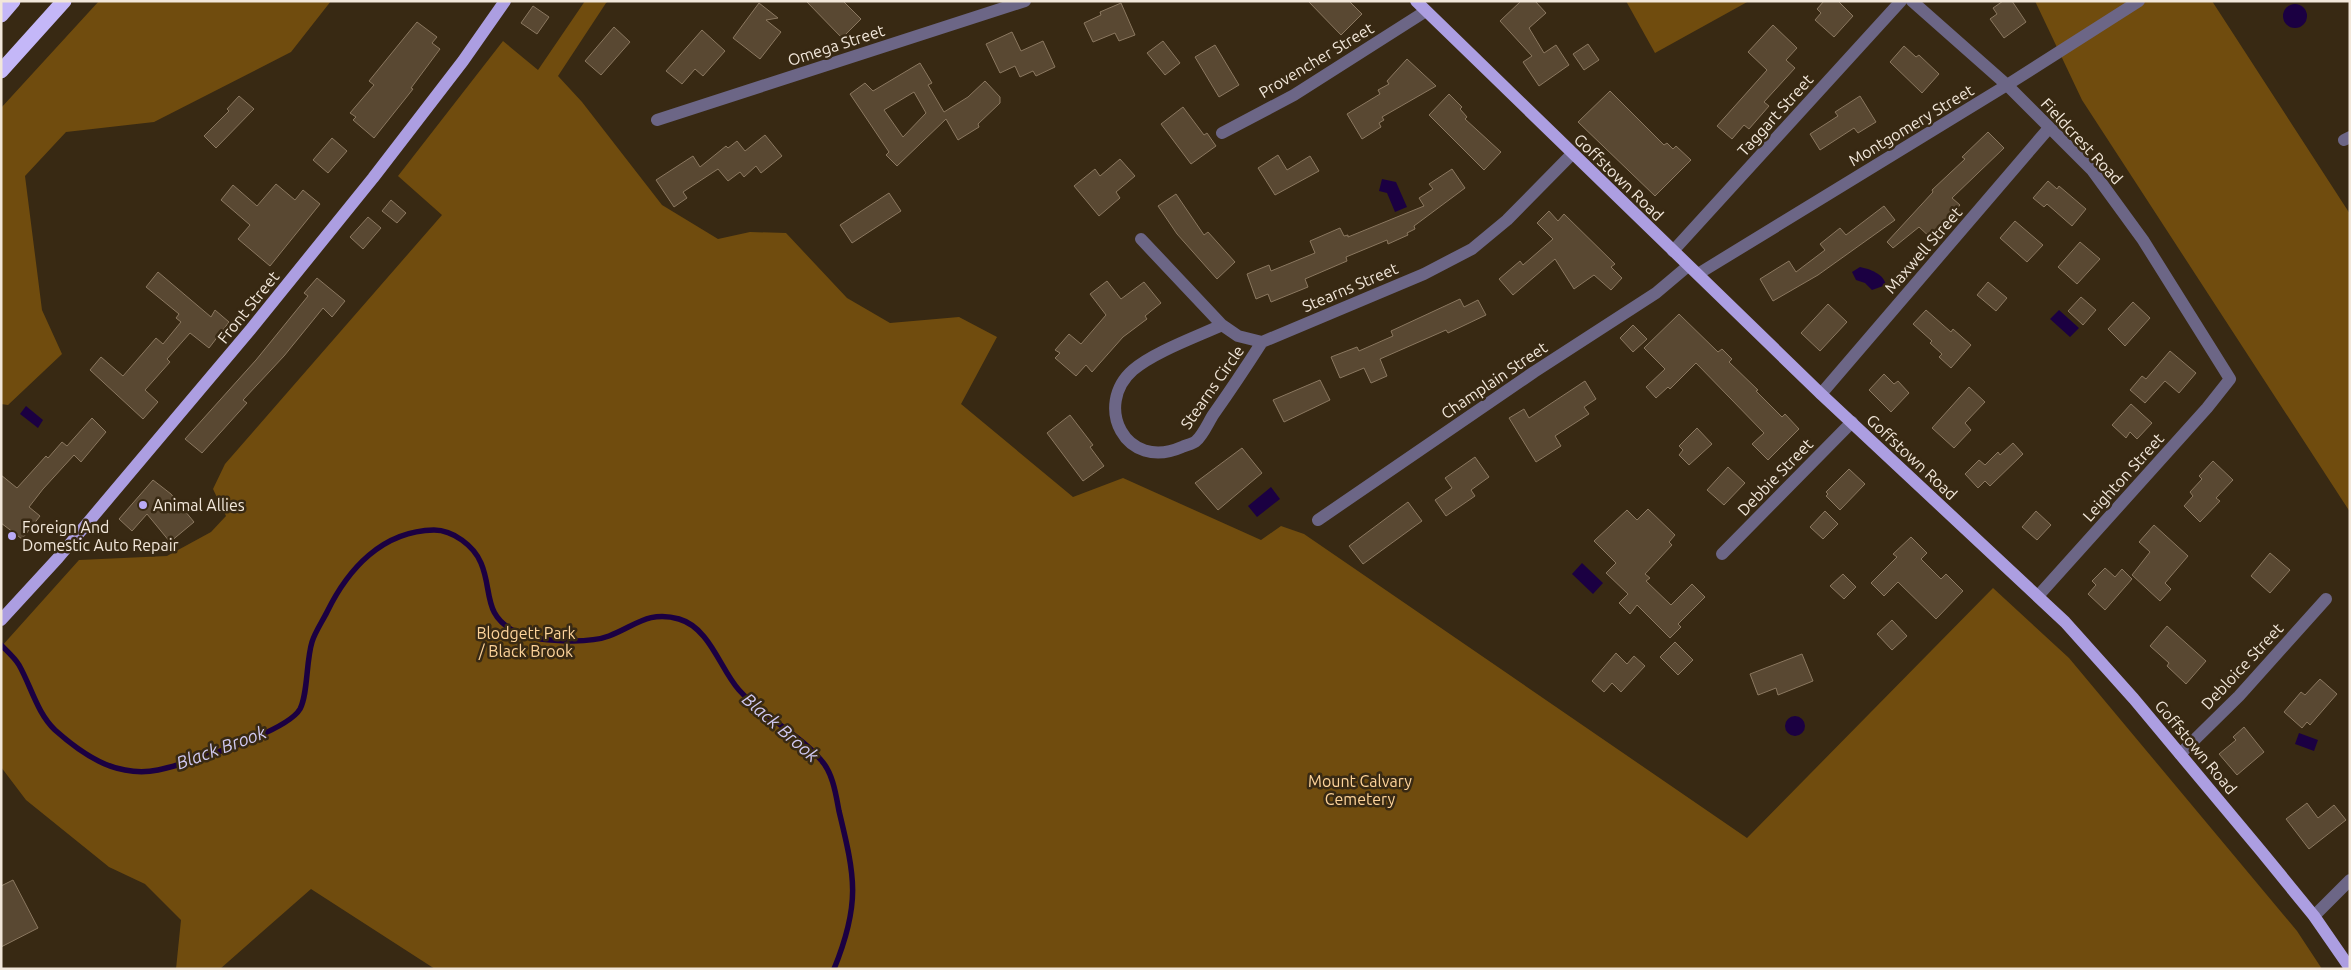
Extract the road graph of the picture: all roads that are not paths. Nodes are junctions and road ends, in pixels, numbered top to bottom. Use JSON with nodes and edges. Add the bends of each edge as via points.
{"nodes":[{"id":1,"x":13,"y":1,"type":"edge"},
{"id":2,"x":64,"y":1,"type":"edge"},
{"id":3,"x":505,"y":1,"type":"edge"},
{"id":4,"x":1025,"y":1,"type":"edge"},
{"id":5,"x":1416,"y":1,"type":"edge"},
{"id":6,"x":1901,"y":1,"type":"edge"},
{"id":7,"x":1912,"y":1,"type":"edge"},
{"id":8,"x":2139,"y":1,"type":"edge"},
{"id":9,"x":1426,"y":11,"type":"junction"},
{"id":10,"x":1,"y":15,"type":"edge"},
{"id":11,"x":1,"y":70,"type":"edge"},
{"id":12,"x":2007,"y":85,"type":"junction"},
{"id":13,"x":656,"y":120,"type":"dead end"},
{"id":14,"x":2049,"y":128,"type":"junction"},
{"id":15,"x":1222,"y":133,"type":"dead end"},
{"id":16,"x":1572,"y":154,"type":"junction"},
{"id":17,"x":1141,"y":239,"type":"dead end"},
{"id":18,"x":1673,"y":251,"type":"junction"},
{"id":19,"x":1693,"y":270,"type":"junction"},
{"id":20,"x":1222,"y":325,"type":"junction"},
{"id":21,"x":1262,"y":342,"type":"junction"},
{"id":22,"x":2230,"y":379,"type":"joint"},
{"id":23,"x":1821,"y":394,"type":"junction"},
{"id":24,"x":1852,"y":422,"type":"junction"},
{"id":25,"x":1318,"y":520,"type":"dead end"},
{"id":26,"x":1722,"y":554,"type":"dead end"},
{"id":27,"x":2038,"y":596,"type":"junction"},
{"id":28,"x":2326,"y":599,"type":"dead end"},
{"id":29,"x":3,"y":618,"type":"edge"},
{"id":30,"x":2180,"y":754,"type":"junction"},
{"id":31,"x":2350,"y":880,"type":"edge"},
{"id":32,"x":2314,"y":916,"type":"junction"},
{"id":33,"x":2350,"y":968,"type":"edge"}],
"edges":[{"from":1,"to":10,"type":"highway"},
{"from":2,"to":11,"type":"highway"},
{"from":3,"to":29,"type":"main road","name":"Front Street","via":[[373,178],[251,329],[58,558]]},
{"from":4,"to":13,"type":"street","name":"Omega Street"},
{"from":5,"to":9,"type":"main road","name":"Goffstown Road"},
{"from":6,"to":18,"type":"street","name":"Taggart Street"},
{"from":7,"to":12,"type":"street","name":"Fieldcrest Road"},
{"from":8,"to":12,"type":"street","name":"Montgomery Street"},
{"from":9,"to":15,"type":"street","name":"Provencher Street","via":[[1294,95]]},
{"from":9,"to":16,"type":"main road","name":"Goffstown Road"},
{"from":12,"to":14,"type":"street","name":"Fieldcrest Road"},
{"from":12,"to":19,"type":"street","name":"Montgomery Street"},
{"from":14,"to":22,"type":"street","name":"Fieldcrest Road","via":[[2106,187]]},
{"from":14,"to":23,"type":"street","name":"Maxwell Street"},
{"from":16,"to":18,"type":"main road","name":"Goffstown Road"},
{"from":16,"to":21,"type":"street","name":"Stearns Street","via":[[1507,220],[1472,249],[1424,274]]},
{"from":17,"to":20,"type":"street"},
{"from":18,"to":19,"type":"main road","name":"Goffstown Road"},
{"from":19,"to":23,"type":"main road","name":"Goffstown Road"},
{"from":19,"to":25,"type":"street","name":"Champlain Street","via":[[1534,372]]},
{"from":20,"to":21,"type":"street","via":[[1238,336]]},
{"from":20,"to":21,"type":"street","name":"Stearns Circle","via":[[1152,359],[1133,371],[1124,383],[1115,411],[1119,428],[1133,447],[1151,452],[1173,451],[1196,441]]},
{"from":22,"to":27,"type":"street","name":"Leighton Street","via":[[2208,408]]},
{"from":23,"to":24,"type":"main road","name":"Goffstown Road"},
{"from":24,"to":26,"type":"street","name":"Debbie Street"},
{"from":24,"to":27,"type":"main road","name":"Goffstown Road"},
{"from":27,"to":30,"type":"main road","name":"Goffstown Road","via":[[2128,692]]},
{"from":28,"to":30,"type":"street","name":"Debloice Street","via":[[2239,696]]},
{"from":30,"to":32,"type":"main road","name":"Goffstown Road"},
{"from":31,"to":32,"type":"street"},
{"from":32,"to":33,"type":"main road","name":"Goffstown Road"}]}
